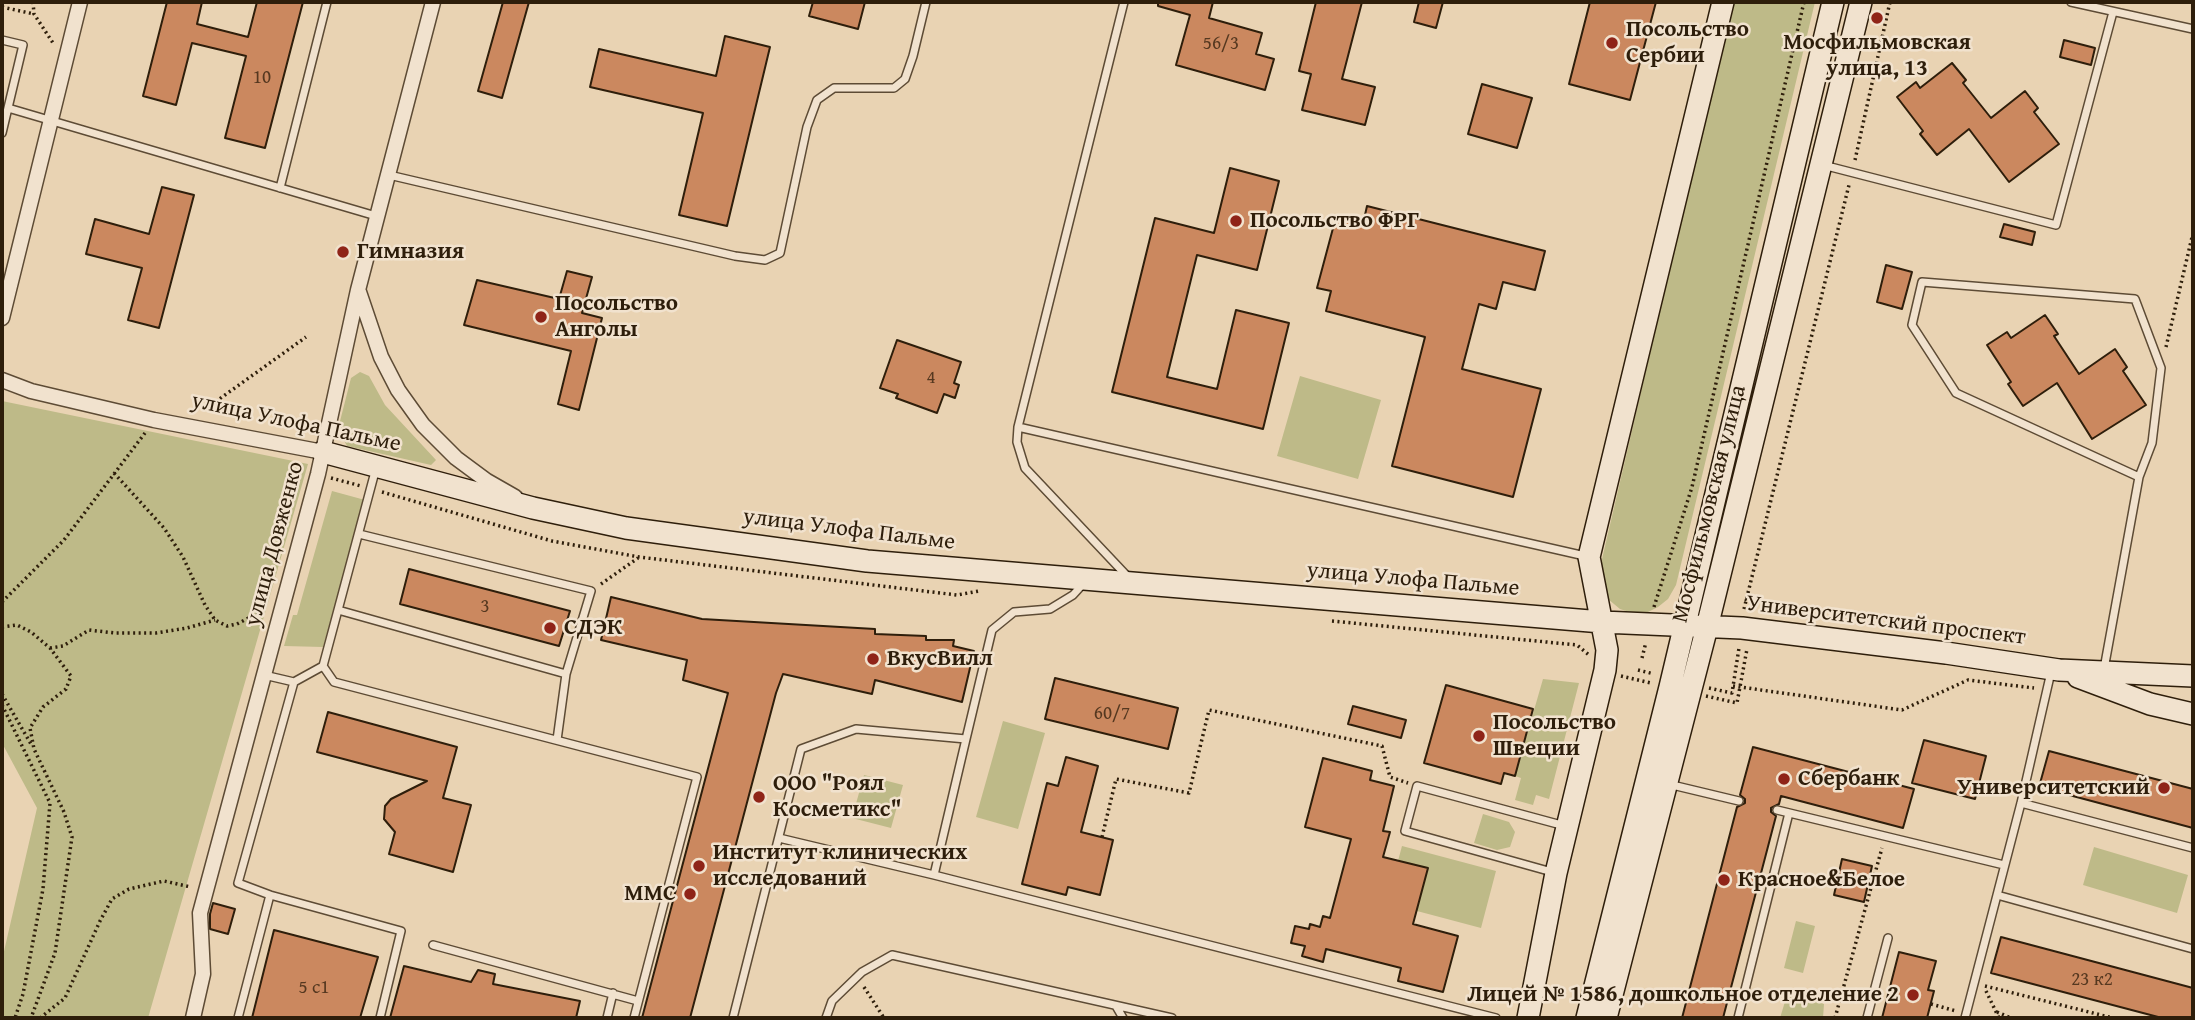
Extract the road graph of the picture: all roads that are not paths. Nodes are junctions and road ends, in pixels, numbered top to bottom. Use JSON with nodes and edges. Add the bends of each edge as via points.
{"nodes":[{"id":1,"x":80,"y":2,"type":"edge"},
{"id":2,"x":327,"y":2,"type":"edge"},
{"id":3,"x":433,"y":2,"type":"edge"},
{"id":4,"x":926,"y":2,"type":"edge"},
{"id":5,"x":1124,"y":2,"type":"edge"},
{"id":6,"x":1723,"y":2,"type":"edge"},
{"id":7,"x":1833,"y":2,"type":"edge"},
{"id":8,"x":1861,"y":2,"type":"edge"},
{"id":9,"x":2071,"y":2,"type":"edge"},
{"id":10,"x":2113,"y":12,"type":"junction"},
{"id":11,"x":2193,"y":29,"type":"edge"},
{"id":12,"x":2,"y":40,"type":"edge"},
{"id":13,"x":8,"y":108,"type":"junction"},
{"id":14,"x":49,"y":120,"type":"junction"},
{"id":15,"x":2,"y":133,"type":"edge"},
{"id":16,"x":1822,"y":165,"type":"junction"},
{"id":17,"x":389,"y":175,"type":"junction"},
{"id":18,"x":280,"y":188,"type":"junction"},
{"id":19,"x":378,"y":217,"type":"junction"},
{"id":20,"x":358,"y":290,"type":"junction"},
{"id":21,"x":2,"y":318,"type":"edge"},
{"id":22,"x":2,"y":380,"type":"edge"},
{"id":23,"x":1018,"y":427,"type":"junction"},
{"id":24,"x":323,"y":452,"type":"junction"},
{"id":25,"x":376,"y":466,"type":"junction"},
{"id":26,"x":2139,"y":477,"type":"junction"},
{"id":27,"x":533,"y":508,"type":"junction"},
{"id":28,"x":359,"y":534,"type":"junction"},
{"id":29,"x":1589,"y":557,"type":"junction"},
{"id":30,"x":1086,"y":581,"type":"junction"},
{"id":31,"x":1133,"y":583,"type":"junction"},
{"id":32,"x":338,"y":610,"type":"junction"},
{"id":33,"x":1602,"y":622,"type":"junction"},
{"id":34,"x":1683,"y":625,"type":"junction"},
{"id":35,"x":1707,"y":627,"type":"junction"},
{"id":36,"x":323,"y":666,"type":"junction"},
{"id":37,"x":2055,"y":670,"type":"junction"},
{"id":38,"x":2103,"y":673,"type":"junction"},
{"id":39,"x":566,"y":674,"type":"junction"},
{"id":40,"x":263,"y":675,"type":"junction"},
{"id":41,"x":2193,"y":676,"type":"edge"},
{"id":42,"x":294,"y":682,"type":"junction"},
{"id":43,"x":2193,"y":713,"type":"edge"},
{"id":44,"x":966,"y":739,"type":"junction"},
{"id":45,"x":557,"y":740,"type":"junction"},
{"id":46,"x":1666,"y":783,"type":"junction"},
{"id":47,"x":1739,"y":801,"type":"dead end"},
{"id":48,"x":2021,"y":803,"type":"junction"},
{"id":49,"x":1777,"y":810,"type":"dead end"},
{"id":50,"x":1789,"y":813,"type":"junction"},
{"id":51,"x":1567,"y":826,"type":"junction"},
{"id":52,"x":779,"y":838,"type":"junction"},
{"id":53,"x":2193,"y":848,"type":"edge"},
{"id":54,"x":2004,"y":865,"type":"junction"},
{"id":55,"x":1556,"y":873,"type":"junction"},
{"id":56,"x":934,"y":875,"type":"junction"},
{"id":57,"x":270,"y":895,"type":"junction"},
{"id":58,"x":1997,"y":895,"type":"junction"},
{"id":59,"x":1888,"y":938,"type":"dead end"},
{"id":60,"x":433,"y":946,"type":"dead end"},
{"id":61,"x":2193,"y":949,"type":"edge"},
{"id":62,"x":613,"y":993,"type":"junction"},
{"id":63,"x":638,"y":1001,"type":"junction"},
{"id":64,"x":1116,"y":1006,"type":"junction"},
{"id":65,"x":193,"y":1018,"type":"edge"},
{"id":66,"x":238,"y":1018,"type":"edge"},
{"id":67,"x":380,"y":1018,"type":"edge"},
{"id":68,"x":607,"y":1018,"type":"edge"},
{"id":69,"x":634,"y":1018,"type":"edge"},
{"id":70,"x":733,"y":1018,"type":"edge"},
{"id":71,"x":826,"y":1018,"type":"edge"},
{"id":72,"x":1124,"y":1018,"type":"edge"},
{"id":73,"x":1172,"y":1018,"type":"edge"},
{"id":74,"x":1496,"y":1018,"type":"edge"},
{"id":75,"x":1528,"y":1018,"type":"edge"},
{"id":76,"x":1587,"y":1018,"type":"edge"},
{"id":77,"x":1606,"y":1018,"type":"edge"},
{"id":78,"x":1738,"y":1018,"type":"edge"},
{"id":79,"x":1867,"y":1018,"type":"edge"},
{"id":80,"x":1965,"y":1018,"type":"edge"}],
"edges":[{"from":1,"to":14,"type":"street"},
{"from":2,"to":18,"type":"lane"},
{"from":3,"to":17,"type":"street","name":"улица Довженко"},
{"from":4,"to":17,"type":"lane","via":[[905,79],[894,88],[834,88],[817,100],[780,253],[765,260]]},
{"from":5,"to":23,"type":"lane"},
{"from":6,"to":29,"type":"main road"},
{"from":7,"to":34,"type":"main road","name":"Мосфильмовская улица"},
{"from":8,"to":16,"type":"main road","name":"Мосфильмовская улица"},
{"from":9,"to":10,"type":"lane"},
{"from":10,"to":11,"type":"lane"},
{"from":10,"to":16,"type":"lane","via":[[2056,225]]},
{"from":12,"to":13,"type":"lane","via":[[23,45]]},
{"from":13,"to":14,"type":"lane"},
{"from":13,"to":15,"type":"lane"},
{"from":14,"to":18,"type":"lane"},
{"from":14,"to":21,"type":"street"},
{"from":16,"to":35,"type":"main road","name":"Мосфильмовская улица"},
{"from":17,"to":19,"type":"street","name":"улица Довженко"},
{"from":18,"to":19,"type":"lane"},
{"from":19,"to":20,"type":"street","name":"улица Довженко"},
{"from":20,"to":24,"type":"street","name":"улица Довженко"},
{"from":20,"to":27,"type":"street","via":[[381,357],[424,425],[456,458]]},
{"from":22,"to":24,"type":"street","name":"улица Улофа Пальме","via":[[154,420]]},
{"from":23,"to":29,"type":"lane"},
{"from":23,"to":31,"type":"lane","via":[[1017,442],[1025,468]]},
{"from":24,"to":25,"type":"main road","name":"улица Улофа Пальме"},
{"from":24,"to":40,"type":"street","name":"улица Довженко"},
{"from":25,"to":27,"type":"main road","name":"улица Улофа Пальме"},
{"from":25,"to":28,"type":"lane"},
{"from":26,"to":26,"type":"lane","via":[[2152,443],[2161,368],[2135,299],[1922,282],[1912,325],[1956,393]]},
{"from":26,"to":38,"type":"lane"},
{"from":27,"to":30,"type":"main road","name":"улица Улофа Пальме","via":[[626,528],[854,559]]},
{"from":28,"to":32,"type":"lane"},
{"from":28,"to":39,"type":"lane","via":[[591,591]]},
{"from":29,"to":33,"type":"main road"},
{"from":30,"to":31,"type":"main road","name":"улица Улофа Пальме"},
{"from":30,"to":44,"type":"lane","via":[[1050,609],[1014,612],[992,630]]},
{"from":31,"to":33,"type":"main road","name":"улица Улофа Пальме"},
{"from":32,"to":36,"type":"lane"},
{"from":32,"to":39,"type":"lane"},
{"from":33,"to":34,"type":"main road","name":"улица Улофа Пальме"},
{"from":33,"to":51,"type":"main road","via":[[1605,670]]},
{"from":34,"to":35,"type":"main road","name":"улица Улофа Пальме"},
{"from":34,"to":76,"type":"main road","name":"Мосфильмовская улица"},
{"from":35,"to":37,"type":"main road","name":"Университетский проспект","via":[[1749,628]]},
{"from":35,"to":46,"type":"main road","name":"Мосфильмовская улица"},
{"from":36,"to":42,"type":"lane"},
{"from":36,"to":45,"type":"lane","via":[[334,681]]},
{"from":37,"to":38,"type":"main road","name":"Университетский проспект"},
{"from":37,"to":43,"type":"main road","name":"Университетский проспект","via":[[2150,704]]},
{"from":37,"to":48,"type":"lane"},
{"from":38,"to":41,"type":"main road","name":"Университетский проспект"},
{"from":39,"to":45,"type":"lane"},
{"from":40,"to":42,"type":"lane"},
{"from":40,"to":65,"type":"street","name":"улица Довженко","via":[[200,913],[202,974]]},
{"from":42,"to":57,"type":"lane","via":[[238,883]]},
{"from":44,"to":52,"type":"lane","via":[[856,729],[801,749]]},
{"from":44,"to":56,"type":"lane"},
{"from":45,"to":63,"type":"lane","via":[[697,777]]},
{"from":46,"to":47,"type":"lane"},
{"from":46,"to":77,"type":"main road","name":"Мосфильмовская улица"},
{"from":48,"to":53,"type":"lane"},
{"from":48,"to":54,"type":"lane"},
{"from":49,"to":50,"type":"lane"},
{"from":50,"to":54,"type":"lane"},
{"from":50,"to":78,"type":"lane"},
{"from":51,"to":55,"type":"main road"},
{"from":51,"to":55,"type":"lane","via":[[1417,786],[1405,831]]},
{"from":52,"to":56,"type":"lane"},
{"from":52,"to":70,"type":"lane"},
{"from":54,"to":58,"type":"lane"},
{"from":55,"to":75,"type":"main road"},
{"from":56,"to":74,"type":"lane"},
{"from":57,"to":66,"type":"lane"},
{"from":57,"to":67,"type":"lane","via":[[401,931]]},
{"from":58,"to":61,"type":"lane"},
{"from":58,"to":80,"type":"lane"},
{"from":59,"to":79,"type":"lane"},
{"from":60,"to":62,"type":"lane"},
{"from":62,"to":63,"type":"lane"},
{"from":62,"to":68,"type":"lane"},
{"from":63,"to":69,"type":"lane"},
{"from":64,"to":71,"type":"lane","via":[[892,955],[857,977],[832,1001]]},
{"from":64,"to":72,"type":"lane"},
{"from":64,"to":73,"type":"lane"}]}
